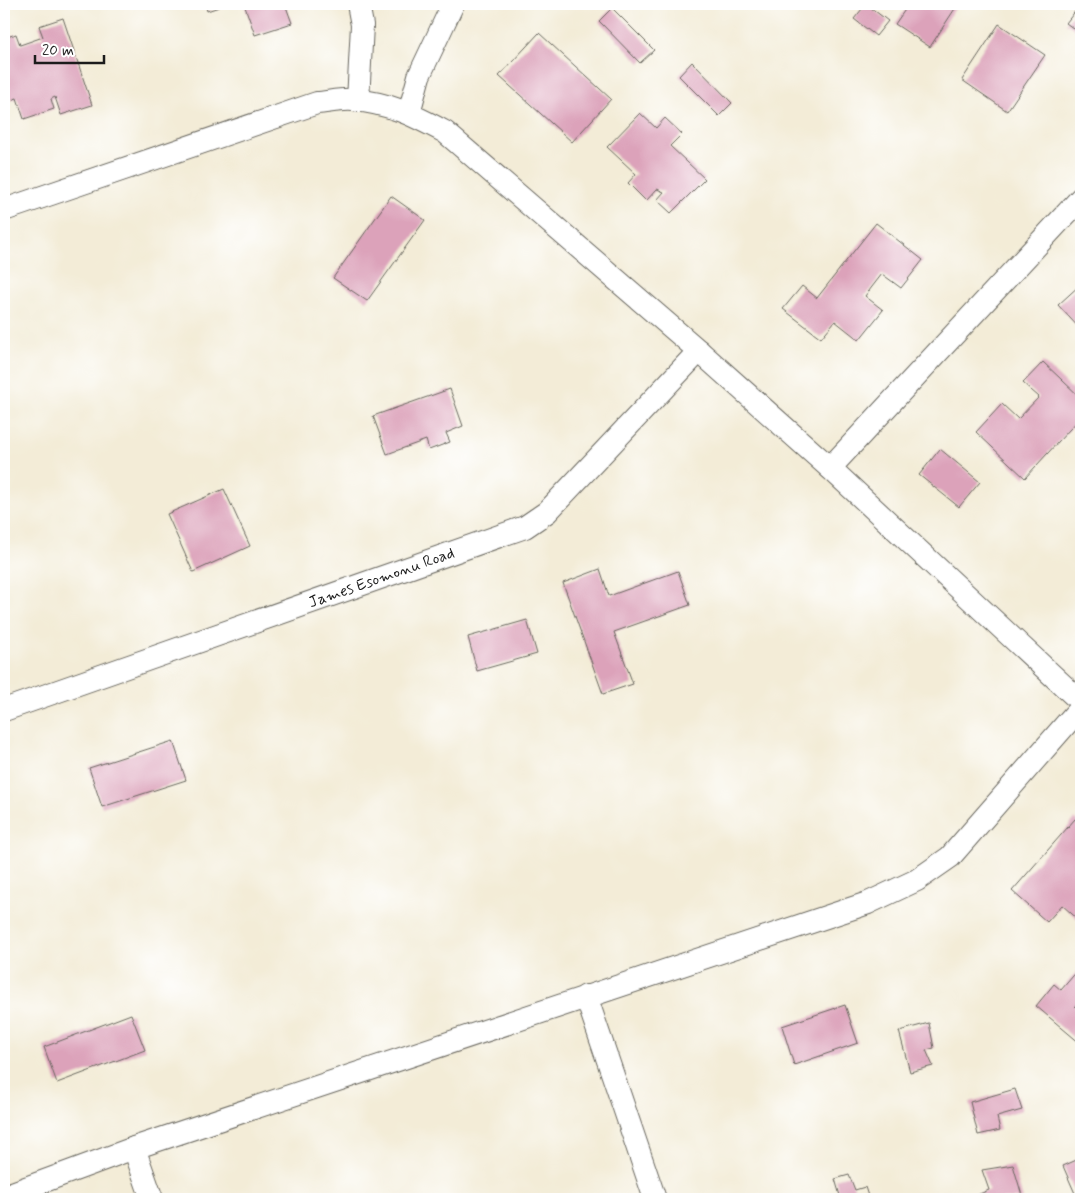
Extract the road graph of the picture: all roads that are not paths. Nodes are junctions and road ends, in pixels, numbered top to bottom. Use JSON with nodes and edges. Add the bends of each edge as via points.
{"nodes":[{"id":1,"x":358,"y":4,"type":"edge"},
{"id":2,"x":453,"y":4,"type":"edge"},
{"id":3,"x":358,"y":101,"type":"junction"},
{"id":4,"x":409,"y":113,"type":"junction"},
{"id":5,"x":1081,"y":198,"type":"edge"},
{"id":6,"x":4,"y":210,"type":"edge"},
{"id":7,"x":699,"y":351,"type":"junction"},
{"id":8,"x":830,"y":468,"type":"junction"},
{"id":9,"x":1081,"y":702,"type":"edge"},
{"id":10,"x":1081,"y":707,"type":"edge"},
{"id":11,"x":4,"y":710,"type":"edge"},
{"id":12,"x":586,"y":996,"type":"junction"},
{"id":13,"x":134,"y":1148,"type":"junction"},
{"id":14,"x":4,"y":1196,"type":"edge"},
{"id":15,"x":152,"y":1199,"type":"edge"},
{"id":16,"x":655,"y":1199,"type":"edge"}],
"edges":[{"from":1,"to":3,"type":"street","via":[[362,25]]},
{"from":2,"to":4,"type":"street","via":[[419,76]]},
{"from":3,"to":4,"type":"street"},
{"from":3,"to":6,"type":"street","via":[[317,103]]},
{"from":4,"to":7,"type":"street","via":[[445,132]]},
{"from":5,"to":8,"type":"street"},
{"from":7,"to":8,"type":"street"},
{"from":7,"to":11,"type":"street","name":"James Esomonu Road","via":[[548,512],[525,527]]},
{"from":8,"to":9,"type":"street"},
{"from":10,"to":12,"type":"street","via":[[950,857],[917,880],[868,902]]},
{"from":12,"to":13,"type":"street"},
{"from":12,"to":16,"type":"street"},
{"from":13,"to":14,"type":"street"},
{"from":13,"to":15,"type":"street"}]}
